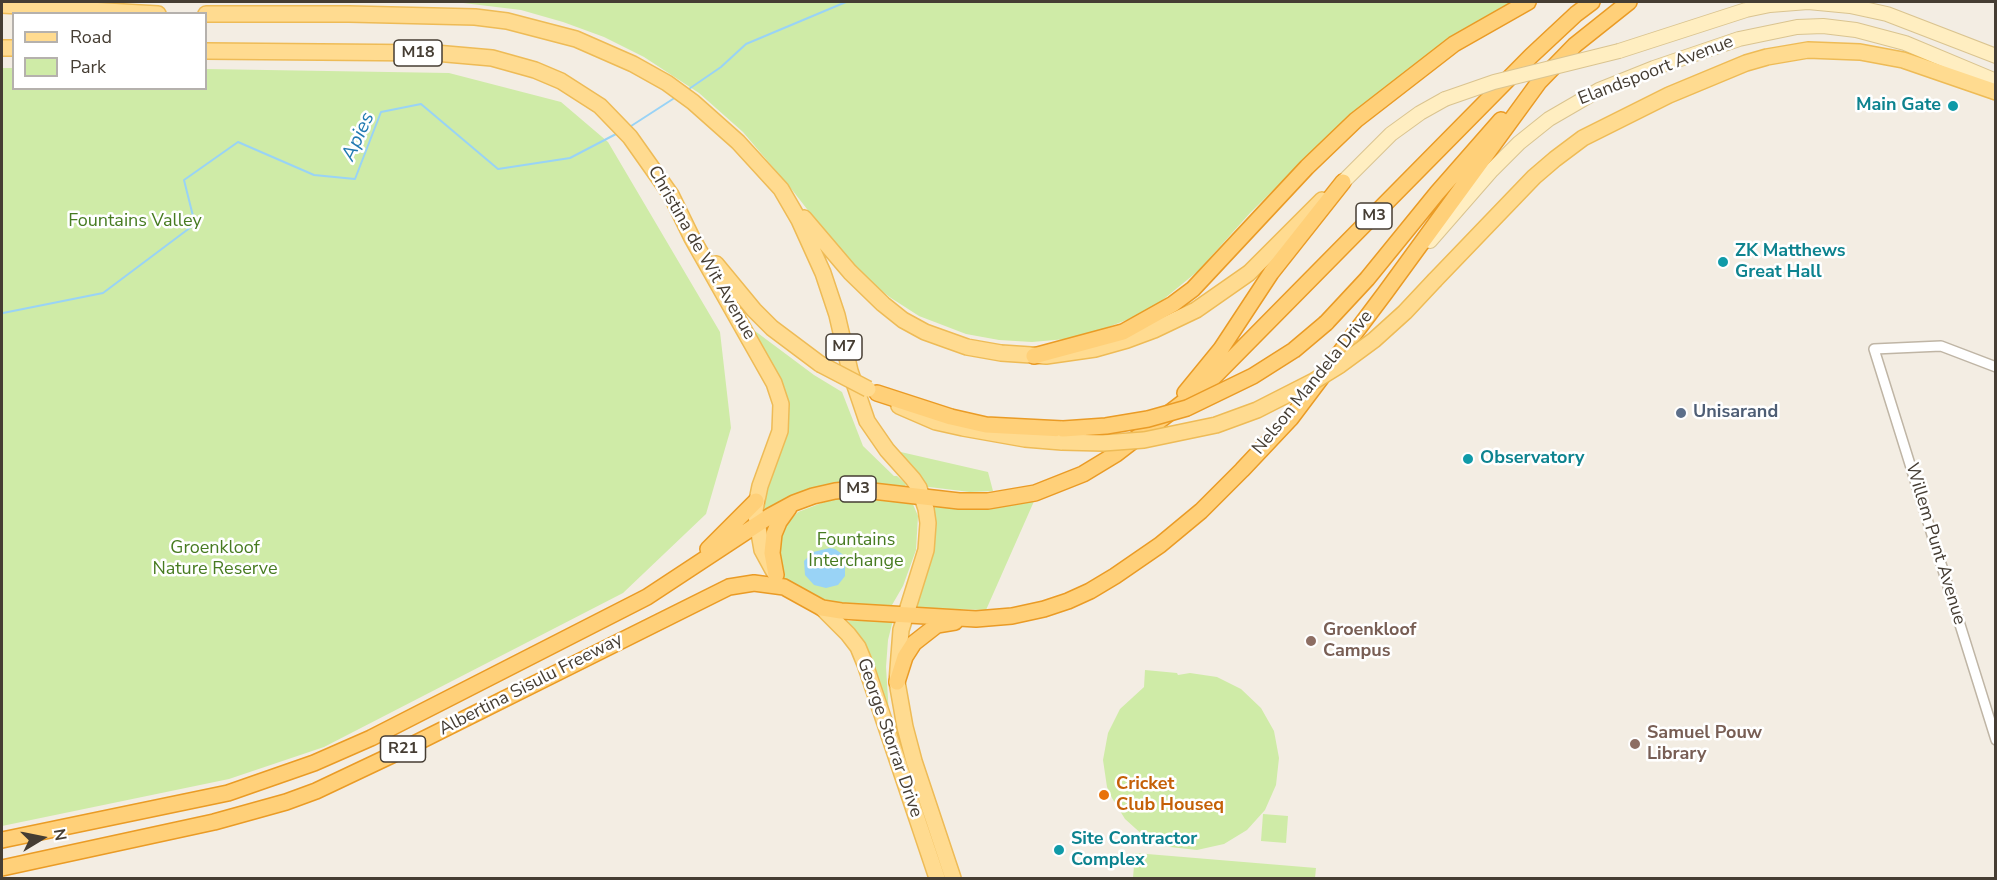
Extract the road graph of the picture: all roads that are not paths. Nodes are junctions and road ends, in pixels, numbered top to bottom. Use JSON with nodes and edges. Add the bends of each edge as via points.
{"nodes":[{"id":1,"x":1528,"y":2,"type":"edge"},
{"id":2,"x":1592,"y":2,"type":"edge"},
{"id":3,"x":1629,"y":2,"type":"edge"},
{"id":4,"x":2,"y":4,"type":"edge"},
{"id":5,"x":127,"y":12,"type":"edge"},
{"id":6,"x":207,"y":14,"type":"edge"},
{"id":7,"x":207,"y":51,"type":"edge"},
{"id":8,"x":1995,"y":56,"type":"edge"},
{"id":9,"x":1995,"y":81,"type":"edge"},
{"id":10,"x":1539,"y":82,"type":"junction"},
{"id":11,"x":1995,"y":92,"type":"edge"},
{"id":12,"x":1342,"y":182,"type":"junction"},
{"id":13,"x":781,"y":189,"type":"junction"},
{"id":14,"x":683,"y":218,"type":"junction"},
{"id":15,"x":1385,"y":293,"type":"junction"},
{"id":16,"x":1034,"y":356,"type":"junction"},
{"id":17,"x":1995,"y":367,"type":"edge"},
{"id":18,"x":872,"y":391,"type":"joint"},
{"id":19,"x":1152,"y":428,"type":"junction"},
{"id":20,"x":1062,"y":436,"type":"junction"},
{"id":21,"x":922,"y":497,"type":"junction"},
{"id":22,"x":756,"y":501,"type":"junction"},
{"id":23,"x":794,"y":503,"type":"junction"},
{"id":24,"x":757,"y":525,"type":"junction"},
{"id":25,"x":688,"y":572,"type":"junction"},
{"id":26,"x":780,"y":581,"type":"junction"},
{"id":27,"x":822,"y":608,"type":"junction"},
{"id":28,"x":904,"y":615,"type":"junction"},
{"id":29,"x":976,"y":619,"type":"junction"},
{"id":30,"x":897,"y":682,"type":"junction"},
{"id":31,"x":1995,"y":740,"type":"edge"},
{"id":32,"x":2,"y":840,"type":"edge"},
{"id":33,"x":2,"y":868,"type":"edge"},
{"id":34,"x":937,"y":879,"type":"edge"},
{"id":35,"x":953,"y":879,"type":"edge"}],
"edges":[{"from":1,"to":16,"type":"highway","via":[[1454,44],[1356,120],[1193,289],[1123,332]]},
{"from":2,"to":19,"type":"highway","number":"M3","via":[[1531,56],[1214,377]]},
{"from":3,"to":10,"type":"highway","name":"Nelson Mandela Drive","via":[[1575,45]]},
{"from":4,"to":5,"type":"main road"},
{"from":6,"to":13,"type":"main road","number":"M18","via":[[434,15],[507,21],[555,33],[598,47],[667,83],[711,116]]},
{"from":7,"to":14,"type":"main road","name":"Christina de Wit Avenue","number":"M18","via":[[424,53],[492,58],[535,70],[561,81],[614,119],[642,153]]},
{"from":8,"to":12,"type":"main road","name":"Elandspoort Avenue","bridge":true,"via":[[1887,14],[1808,2],[1770,5],[1445,99],[1391,134]]},
{"from":9,"to":15,"type":"main road","name":"Elandspoort Avenue","via":[[1905,43],[1842,27],[1782,28],[1707,49],[1599,90],[1549,119],[1492,170]]},
{"from":10,"to":15,"type":"highway","name":"Nelson Mandela Drive"},
{"from":10,"to":20,"type":"highway","bridge":true,"via":[[1492,129],[1367,279],[1294,350],[1254,376],[1187,408]]},
{"from":11,"to":20,"type":"main road","bridge":true,"via":[[1903,60],[1860,51],[1808,50],[1746,63],[1659,100],[1575,144],[1534,177],[1405,312],[1374,340],[1314,381],[1257,410],[1216,425],[1144,440],[1103,443]]},
{"from":12,"to":16,"type":"main road","via":[[1249,273],[1196,310],[1127,340],[1076,352]]},
{"from":12,"to":19,"type":"highway","via":[[1271,273],[1221,349]]},
{"from":13,"to":16,"type":"main road","via":[[850,272],[903,320],[967,347]]},
{"from":13,"to":21,"type":"main road","number":"M7","via":[[823,273],[867,421],[913,479]]},
{"from":14,"to":18,"type":"main road","bridge":true,"via":[[753,310],[820,364]]},
{"from":14,"to":22,"type":"main road","name":"Christina de Wit Avenue","via":[[771,376],[781,404],[775,448]]},
{"from":15,"to":29,"type":"highway","name":"Nelson Mandela Drive","via":[[1291,418],[1222,492],[1160,545],[1105,583],[1068,601],[1027,613]]},
{"from":17,"to":31,"type":"street","name":"Willem Punt Avenue","via":[[1940,346],[1874,349]]},
{"from":18,"to":20,"type":"highway","via":[[951,417]]},
{"from":19,"to":21,"type":"highway","number":"M3","via":[[1083,474],[1035,493],[988,501]]},
{"from":21,"to":23,"type":"highway","number":"M3","via":[[855,489]]},
{"from":21,"to":28,"type":"main road","number":"M7","via":[[928,539]]},
{"from":22,"to":24,"type":"main road","name":"Christina de Wit Avenue"},
{"from":22,"to":25,"type":"highway"},
{"from":23,"to":24,"type":"highway","number":"M3"},
{"from":23,"to":26,"type":"highway","via":[[774,534],[772,553]]},
{"from":24,"to":25,"type":"highway","name":"Albertina Sisulu Freeway","number":"R21"},
{"from":24,"to":26,"type":"main road","name":"Christina de Wit Avenue","via":[[762,550]]},
{"from":25,"to":32,"type":"highway","name":"Albertina Sisulu Freeway","number":"R21","via":[[647,597],[371,738],[314,763],[228,793]]},
{"from":26,"to":27,"type":"highway"},
{"from":26,"to":33,"type":"highway","name":"Albertina Sisulu Freeway","number":"R21","via":[[718,591],[316,791],[214,822]]},
{"from":27,"to":28,"type":"highway"},
{"from":27,"to":34,"type":"main road","name":"George Storrar Drive","via":[[858,647]]},
{"from":28,"to":29,"type":"highway","name":"Nelson Mandela Drive"},
{"from":28,"to":30,"type":"main road","name":"George Storrar Drive","number":"M7"},
{"from":29,"to":30,"type":"highway","via":[[946,623],[923,635],[909,650]]},
{"from":30,"to":35,"type":"main road","name":"George Storrar Drive","number":"M7","via":[[914,761]]}]}
